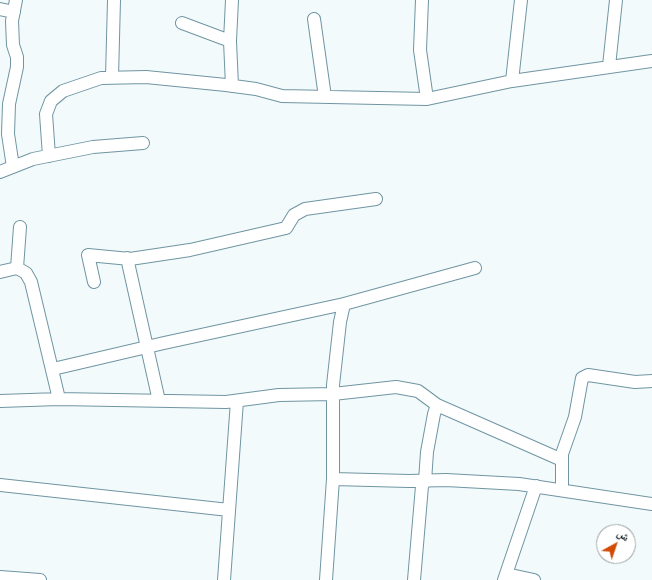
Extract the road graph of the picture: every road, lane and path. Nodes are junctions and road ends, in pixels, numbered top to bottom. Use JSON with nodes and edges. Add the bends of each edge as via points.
{"nodes":[{"id":1,"x":114,"y":0,"type":"edge"},
{"id":2,"x":232,"y":0,"type":"edge"},
{"id":3,"x":422,"y":0,"type":"edge"},
{"id":4,"x":521,"y":0,"type":"edge"},
{"id":5,"x":616,"y":0,"type":"edge"},
{"id":6,"x":15,"y":6,"type":"edge"},
{"id":7,"x":0,"y":8,"type":"edge"},
{"id":8,"x":314,"y":19,"type":"dead end"},
{"id":9,"x":182,"y":23,"type":"dead end"},
{"id":10,"x":230,"y":41,"type":"junction"},
{"id":11,"x":652,"y":61,"type":"edge"},
{"id":12,"x":609,"y":66,"type":"junction"},
{"id":13,"x":112,"y":78,"type":"junction"},
{"id":14,"x":512,"y":81,"type":"junction"},
{"id":15,"x":232,"y":86,"type":"junction"},
{"id":16,"x":325,"y":97,"type":"junction"},
{"id":17,"x":427,"y":98,"type":"junction"},
{"id":18,"x":4,"y":113,"type":"edge"},
{"id":19,"x":143,"y":143,"type":"dead end"},
{"id":20,"x":49,"y":156,"type":"junction"},
{"id":21,"x":13,"y":167,"type":"junction"},
{"id":22,"x":0,"y":172,"type":"edge"},
{"id":23,"x":376,"y":199,"type":"dead end"},
{"id":24,"x":20,"y":227,"type":"dead end"},
{"id":25,"x":127,"y":258,"type":"junction"},
{"id":26,"x":17,"y":268,"type":"junction"},
{"id":27,"x":475,"y":268,"type":"dead end"},
{"id":28,"x":0,"y":272,"type":"edge"},
{"id":29,"x":94,"y":282,"type":"dead end"},
{"id":30,"x":344,"y":304,"type":"junction"},
{"id":31,"x":147,"y":347,"type":"junction"},
{"id":32,"x":53,"y":369,"type":"junction"},
{"id":33,"x":652,"y":381,"type":"edge"},
{"id":34,"x":333,"y":394,"type":"junction"},
{"id":35,"x":59,"y":399,"type":"junction"},
{"id":36,"x":0,"y":401,"type":"edge"},
{"id":37,"x":159,"y":401,"type":"junction"},
{"id":38,"x":237,"y":401,"type":"junction"},
{"id":39,"x":438,"y":405,"type":"junction"},
{"id":40,"x":562,"y":460,"type":"junction"},
{"id":41,"x":333,"y":479,"type":"junction"},
{"id":42,"x":425,"y":481,"type":"junction"},
{"id":43,"x":0,"y":484,"type":"edge"},
{"id":44,"x":536,"y":486,"type":"junction"},
{"id":45,"x":562,"y":490,"type":"junction"},
{"id":46,"x":652,"y":504,"type":"edge"},
{"id":47,"x":229,"y":510,"type":"junction"},
{"id":48,"x":0,"y":577,"type":"edge"},
{"id":49,"x":505,"y":577,"type":"edge"},
{"id":50,"x":37,"y":580,"type":"edge"},
{"id":51,"x":40,"y":580,"type":"edge"},
{"id":52,"x":224,"y":580,"type":"edge"},
{"id":53,"x":326,"y":580,"type":"edge"},
{"id":54,"x":414,"y":580,"type":"edge"},
{"id":55,"x":534,"y":580,"type":"edge"}],
"edges":[{"from":1,"to":13,"type":"street"},
{"from":2,"to":10,"type":"street"},
{"from":3,"to":17,"type":"street","via":[[420,50]]},
{"from":4,"to":14,"type":"street"},
{"from":5,"to":12,"type":"street"},
{"from":6,"to":7,"type":"street"},
{"from":6,"to":18,"type":"street","via":[[13,44],[17,67]]},
{"from":8,"to":16,"type":"street"},
{"from":9,"to":10,"type":"street"},
{"from":10,"to":15,"type":"street"},
{"from":11,"to":12,"type":"street"},
{"from":12,"to":14,"type":"street"},
{"from":13,"to":15,"type":"street","via":[[146,77]]},
{"from":13,"to":20,"type":"street","via":[[79,84],[63,91],[51,101],[46,114]]},
{"from":14,"to":17,"type":"street"},
{"from":15,"to":16,"type":"street","via":[[282,96]]},
{"from":16,"to":17,"type":"street"},
{"from":18,"to":21,"type":"street"},
{"from":19,"to":20,"type":"street","via":[[93,147]]},
{"from":20,"to":21,"type":"street"},
{"from":21,"to":22,"type":"street"},
{"from":23,"to":25,"type":"street","via":[[305,209],[294,215],[286,228],[190,250]]},
{"from":24,"to":26,"type":"street"},
{"from":25,"to":29,"type":"street","via":[[88,255]]},
{"from":25,"to":31,"type":"street"},
{"from":26,"to":28,"type":"street"},
{"from":26,"to":32,"type":"street","via":[[26,273],[31,282]]},
{"from":27,"to":30,"type":"street"},
{"from":30,"to":31,"type":"street"},
{"from":30,"to":34,"type":"street"},
{"from":31,"to":32,"type":"street"},
{"from":31,"to":37,"type":"street"},
{"from":32,"to":35,"type":"street"},
{"from":33,"to":40,"type":"street","via":[[635,382],[588,375],[582,378],[575,417]]},
{"from":34,"to":38,"type":"street"},
{"from":34,"to":39,"type":"street","via":[[396,387],[418,391]]},
{"from":34,"to":41,"type":"street"},
{"from":35,"to":36,"type":"street"},
{"from":35,"to":37,"type":"street"},
{"from":37,"to":38,"type":"street"},
{"from":38,"to":47,"type":"street"},
{"from":39,"to":40,"type":"street"},
{"from":39,"to":42,"type":"street","via":[[427,452]]},
{"from":40,"to":45,"type":"street"},
{"from":41,"to":42,"type":"street"},
{"from":41,"to":53,"type":"street"},
{"from":42,"to":44,"type":"street"},
{"from":42,"to":54,"type":"street","via":[[422,486]]},
{"from":43,"to":47,"type":"street"},
{"from":44,"to":45,"type":"street"},
{"from":44,"to":49,"type":"street"},
{"from":45,"to":46,"type":"street"},
{"from":47,"to":52,"type":"street"},
{"from":48,"to":50,"type":"street"},
{"from":49,"to":55,"type":"street"},
{"from":50,"to":51,"type":"street"}]}
